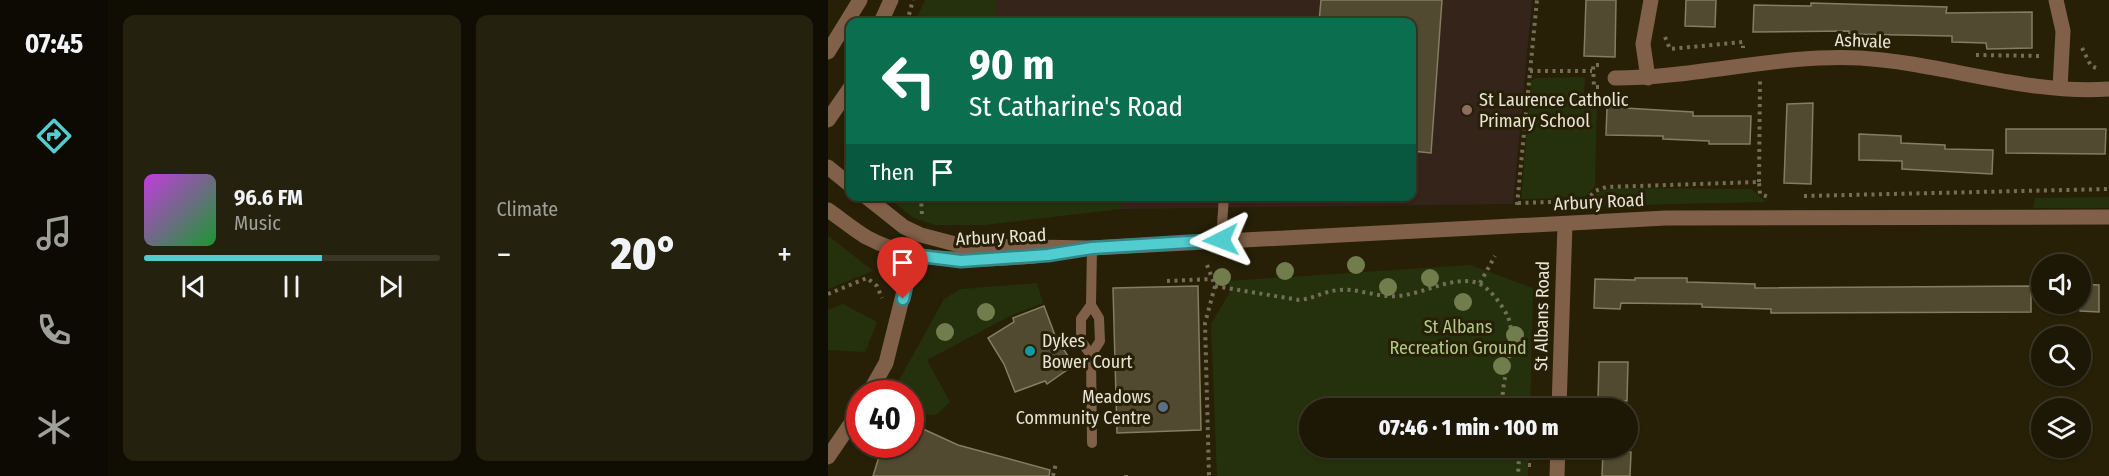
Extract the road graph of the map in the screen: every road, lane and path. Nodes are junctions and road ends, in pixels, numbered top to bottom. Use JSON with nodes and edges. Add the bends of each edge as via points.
{"nodes":[{"id":1,"x":860,"y":0,"type":"edge"},
{"id":2,"x":891,"y":0,"type":"edge"},
{"id":3,"x":914,"y":0,"type":"edge"},
{"id":4,"x":1537,"y":0,"type":"edge"},
{"id":5,"x":1651,"y":0,"type":"edge"},
{"id":6,"x":2056,"y":0,"type":"edge"},
{"id":7,"x":849,"y":18,"type":"edge"},
{"id":8,"x":883,"y":18,"type":"edge"},
{"id":9,"x":909,"y":18,"type":"edge"},
{"id":10,"x":846,"y":23,"type":"edge"},
{"id":11,"x":2080,"y":44,"type":"dead end"},
{"id":12,"x":828,"y":52,"type":"edge"},
{"id":13,"x":1761,"y":64,"type":"junction"},
{"id":14,"x":1530,"y":71,"type":"junction"},
{"id":15,"x":1593,"y":71,"type":"dead end"},
{"id":16,"x":2109,"y":74,"type":"edge"},
{"id":17,"x":1615,"y":78,"type":"dead end"},
{"id":18,"x":1648,"y":78,"type":"junction"},
{"id":19,"x":2060,"y":88,"type":"junction"},
{"id":20,"x":2109,"y":89,"type":"edge"},
{"id":21,"x":846,"y":94,"type":"edge"},
{"id":22,"x":828,"y":120,"type":"edge"},
{"id":23,"x":828,"y":167,"type":"edge"},
{"id":24,"x":846,"y":182,"type":"edge"},
{"id":25,"x":1759,"y":182,"type":"junction"},
{"id":26,"x":2109,"y":189,"type":"edge"},
{"id":27,"x":1773,"y":197,"type":"dead end"},
{"id":28,"x":1797,"y":197,"type":"dead end"},
{"id":29,"x":871,"y":201,"type":"edge"},
{"id":30,"x":1224,"y":201,"type":"edge"},
{"id":31,"x":1518,"y":203,"type":"junction"},
{"id":32,"x":828,"y":210,"type":"edge"},
{"id":33,"x":1517,"y":212,"type":"dead end"},
{"id":34,"x":2109,"y":217,"type":"edge"},
{"id":35,"x":1565,"y":224,"type":"junction"},
{"id":36,"x":921,"y":235,"type":"junction"},
{"id":37,"x":1221,"y":240,"type":"junction"},
{"id":38,"x":1092,"y":248,"type":"junction"},
{"id":39,"x":913,"y":255,"type":"junction"},
{"id":40,"x":1495,"y":256,"type":"dead end"},
{"id":41,"x":1207,"y":265,"type":"dead end"},
{"id":42,"x":1211,"y":279,"type":"junction"},
{"id":43,"x":1167,"y":281,"type":"dead end"},
{"id":44,"x":1480,"y":283,"type":"junction"},
{"id":45,"x":1215,"y":286,"type":"junction"},
{"id":46,"x":828,"y":294,"type":"edge"},
{"id":47,"x":884,"y":301,"type":"dead end"},
{"id":48,"x":1091,"y":305,"type":"junction"},
{"id":49,"x":1091,"y":355,"type":"junction"},
{"id":50,"x":876,"y":380,"type":"edge"},
{"id":51,"x":1502,"y":398,"type":"edge"},
{"id":52,"x":1559,"y":398,"type":"edge"},
{"id":53,"x":846,"y":431,"type":"edge"},
{"id":54,"x":1092,"y":443,"type":"dead end"},
{"id":55,"x":828,"y":457,"type":"edge"},
{"id":56,"x":1519,"y":458,"type":"edge"},
{"id":57,"x":1558,"y":458,"type":"edge"},
{"id":58,"x":1056,"y":463,"type":"dead end"},
{"id":59,"x":1053,"y":476,"type":"edge"},
{"id":60,"x":1209,"y":476,"type":"edge"},
{"id":61,"x":1518,"y":476,"type":"edge"},
{"id":62,"x":1557,"y":476,"type":"edge"}],
"edges":[{"from":1,"to":7,"type":"street"},
{"from":2,"to":8,"type":"street"},
{"from":3,"to":9,"type":"path"},
{"from":4,"to":14,"type":"path"},
{"from":5,"to":18,"type":"street","via":[[1643,44]]},
{"from":6,"to":19,"type":"street","via":[[2063,31]]},
{"from":10,"to":12,"type":"street"},
{"from":11,"to":16,"type":"path","via":[[2091,66]]},
{"from":13,"to":18,"type":"street","name":"Ashvale"},
{"from":13,"to":19,"type":"street","name":"Ashvale","via":[[1859,58],[1928,65]]},
{"from":13,"to":25,"type":"path"},
{"from":14,"to":15,"type":"path"},
{"from":14,"to":31,"type":"path"},
{"from":17,"to":18,"type":"street","name":"Ashvale"},
{"from":19,"to":20,"type":"street","name":"Ashvale"},
{"from":21,"to":22,"type":"street"},
{"from":23,"to":24,"type":"street"},
{"from":25,"to":27,"type":"path","via":[[1760,194]]},
{"from":25,"to":31,"type":"path","via":[[1606,187],[1595,191],[1586,201]]},
{"from":26,"to":28,"type":"path"},
{"from":29,"to":36,"type":"street","name":"Arbury Road"},
{"from":30,"to":37,"type":"lane"},
{"from":31,"to":33,"type":"path"},
{"from":32,"to":39,"type":"street","name":"Arbury Road","via":[[867,237]]},
{"from":34,"to":35,"type":"street","name":"Arbury Road","via":[[1666,218]]},
{"from":35,"to":37,"type":"street","name":"Arbury Road"},
{"from":35,"to":52,"type":"street","name":"St Albans Road"},
{"from":36,"to":38,"type":"street","name":"Arbury Road","via":[[963,246]]},
{"from":36,"to":39,"type":"street"},
{"from":37,"to":38,"type":"street","name":"Arbury Road"},
{"from":38,"to":39,"type":"street","name":"Arbury Road","via":[[961,261]]},
{"from":38,"to":48,"type":"lane"},
{"from":39,"to":50,"type":"street","via":[[886,363]]},
{"from":40,"to":44,"type":"path"},
{"from":41,"to":42,"type":"path"},
{"from":42,"to":43,"type":"path"},
{"from":42,"to":45,"type":"path"},
{"from":44,"to":45,"type":"path","via":[[1463,280],[1420,294],[1395,297],[1340,290],[1299,300]]},
{"from":44,"to":51,"type":"path","via":[[1508,318],[1510,345]]},
{"from":45,"to":60,"type":"path","via":[[1205,323]]},
{"from":46,"to":47,"type":"path","via":[[867,278],[877,286]]},
{"from":48,"to":49,"type":"lane","via":[[1099,318],[1100,341]]},
{"from":48,"to":49,"type":"lane","via":[[1081,318],[1081,341]]},
{"from":49,"to":54,"type":"lane"},
{"from":53,"to":55,"type":"street"},
{"from":56,"to":61,"type":"path"},
{"from":57,"to":62,"type":"street"},
{"from":58,"to":59,"type":"path"}]}
